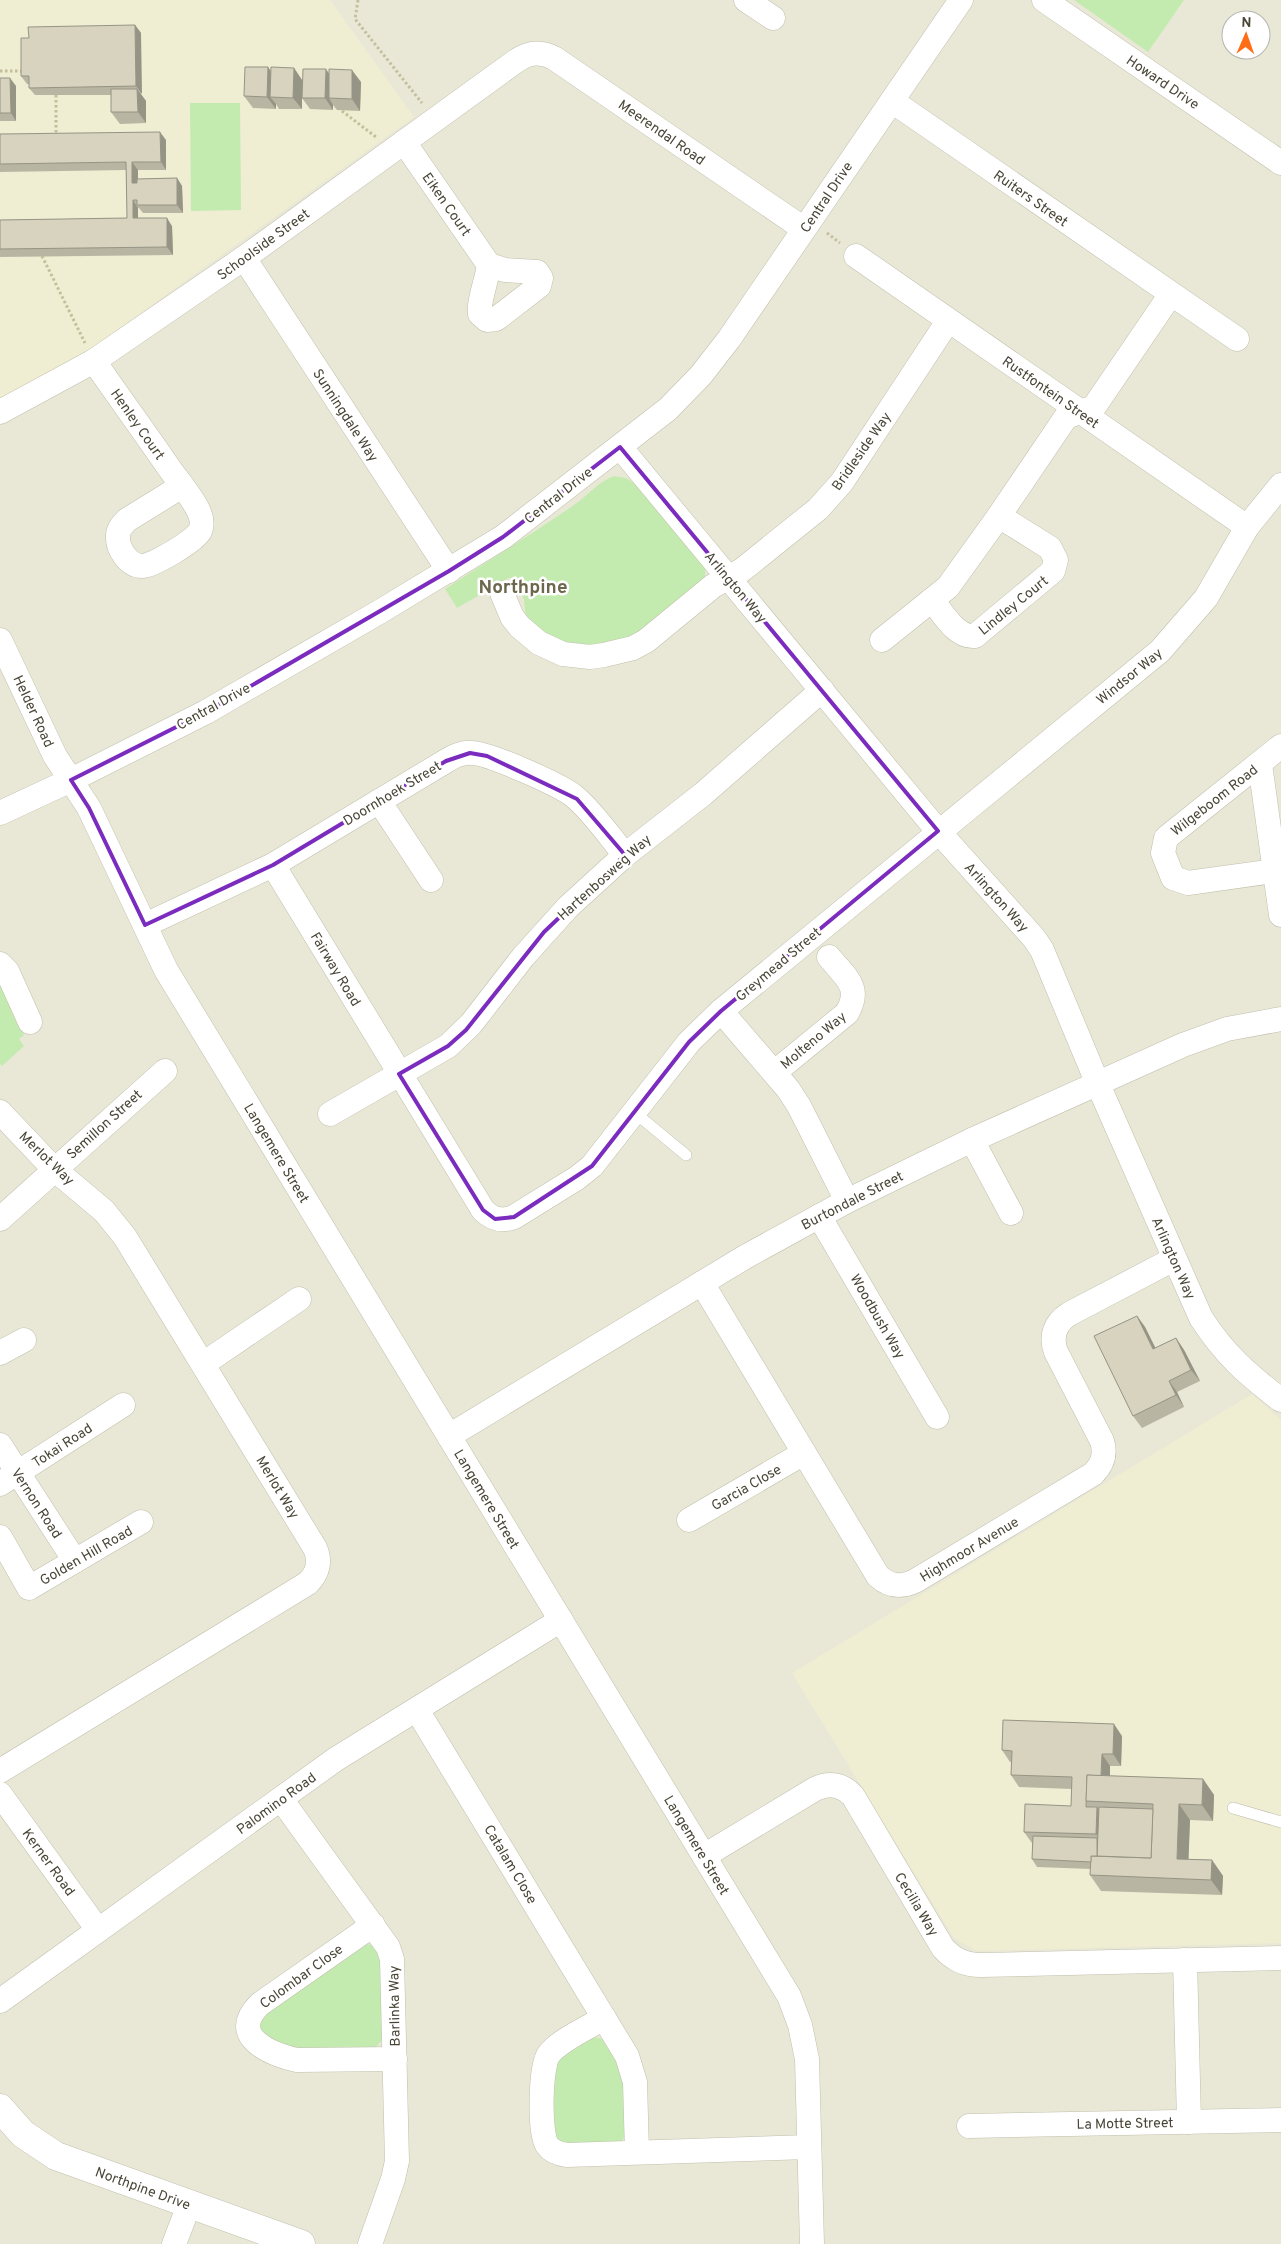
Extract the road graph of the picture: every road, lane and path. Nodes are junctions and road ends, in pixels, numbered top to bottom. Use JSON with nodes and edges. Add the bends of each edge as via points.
{"nodes":[{"id":1,"x":358,"y":0,"type":"edge"},
{"id":2,"x":746,"y":0,"type":"edge"},
{"id":3,"x":961,"y":0,"type":"edge"},
{"id":4,"x":1044,"y":0,"type":"edge"},
{"id":5,"x":772,"y":18,"type":"dead end"},
{"id":6,"x":516,"y":61,"type":"joint"},
{"id":7,"x":0,"y":71,"type":"edge"},
{"id":8,"x":26,"y":71,"type":"edge"},
{"id":9,"x":56,"y":95,"type":"edge"},
{"id":10,"x":892,"y":101,"type":"junction"},
{"id":11,"x":342,"y":110,"type":"edge"},
{"id":12,"x":435,"y":119,"type":"junction"},
{"id":13,"x":56,"y":142,"type":"edge"},
{"id":14,"x":397,"y":147,"type":"junction"},
{"id":15,"x":1281,"y":162,"type":"edge"},
{"id":16,"x":804,"y":229,"type":"junction"},
{"id":17,"x":42,"y":256,"type":"edge"},
{"id":18,"x":856,"y":256,"type":"dead end"},
{"id":19,"x":244,"y":258,"type":"junction"},
{"id":20,"x":489,"y":266,"type":"dead end"},
{"id":21,"x":1170,"y":294,"type":"junction"},
{"id":22,"x":948,"y":321,"type":"junction"},
{"id":23,"x":1236,"y":339,"type":"dead end"},
{"id":24,"x":94,"y":361,"type":"junction"},
{"id":25,"x":0,"y":412,"type":"edge"},
{"id":26,"x":1080,"y":412,"type":"junction"},
{"id":27,"x":620,"y":447,"type":"junction"},
{"id":28,"x":1281,"y":485,"type":"edge"},
{"id":29,"x":182,"y":486,"type":"dead end"},
{"id":30,"x":999,"y":516,"type":"junction"},
{"id":31,"x":1247,"y":527,"type":"junction"},
{"id":32,"x":449,"y":571,"type":"junction"},
{"id":33,"x":728,"y":578,"type":"junction"},
{"id":34,"x":502,"y":593,"type":"dead end"},
{"id":35,"x":932,"y":600,"type":"junction"},
{"id":36,"x":0,"y":640,"type":"edge"},
{"id":37,"x":882,"y":640,"type":"dead end"},
{"id":38,"x":822,"y":690,"type":"junction"},
{"id":39,"x":1281,"y":746,"type":"edge"},
{"id":40,"x":1260,"y":764,"type":"junction"},
{"id":41,"x":71,"y":780,"type":"junction"},
{"id":42,"x":379,"y":801,"type":"junction"},
{"id":43,"x":0,"y":813,"type":"edge"},
{"id":44,"x":938,"y":832,"type":"junction"},
{"id":45,"x":625,"y":855,"type":"junction"},
{"id":46,"x":273,"y":865,"type":"junction"},
{"id":47,"x":1278,"y":871,"type":"edge"},
{"id":48,"x":431,"y":880,"type":"dead end"},
{"id":49,"x":1281,"y":915,"type":"edge"},
{"id":50,"x":145,"y":925,"type":"junction"},
{"id":51,"x":829,"y":957,"type":"dead end"},
{"id":52,"x":0,"y":964,"type":"edge"},
{"id":53,"x":721,"y":1011,"type":"junction"},
{"id":54,"x":1281,"y":1019,"type":"edge"},
{"id":55,"x":30,"y":1022,"type":"dead end"},
{"id":56,"x":165,"y":1071,"type":"dead end"},
{"id":57,"x":775,"y":1072,"type":"junction"},
{"id":58,"x":399,"y":1074,"type":"junction"},
{"id":59,"x":1097,"y":1082,"type":"junction"},
{"id":60,"x":0,"y":1112,"type":"edge"},
{"id":61,"x":634,"y":1112,"type":"junction"},
{"id":62,"x":330,"y":1114,"type":"dead end"},
{"id":63,"x":972,"y":1140,"type":"junction"},
{"id":64,"x":686,"y":1155,"type":"dead end"},
{"id":65,"x":54,"y":1169,"type":"junction"},
{"id":66,"x":847,"y":1201,"type":"junction"},
{"id":67,"x":1011,"y":1213,"type":"dead end"},
{"id":68,"x":819,"y":1216,"type":"junction"},
{"id":69,"x":0,"y":1219,"type":"edge"},
{"id":70,"x":495,"y":1219,"type":"joint"},
{"id":71,"x":1174,"y":1259,"type":"junction"},
{"id":72,"x":702,"y":1283,"type":"junction"},
{"id":73,"x":299,"y":1299,"type":"dead end"},
{"id":74,"x":24,"y":1340,"type":"dead end"},
{"id":75,"x":0,"y":1353,"type":"edge"},
{"id":76,"x":203,"y":1364,"type":"junction"},
{"id":77,"x":1281,"y":1400,"type":"edge"},
{"id":78,"x":123,"y":1405,"type":"dead end"},
{"id":79,"x":937,"y":1417,"type":"dead end"},
{"id":80,"x":449,"y":1436,"type":"junction"},
{"id":81,"x":0,"y":1445,"type":"edge"},
{"id":82,"x":804,"y":1453,"type":"junction"},
{"id":83,"x":9,"y":1479,"type":"edge"},
{"id":84,"x":689,"y":1520,"type":"dead end"},
{"id":85,"x":141,"y":1522,"type":"dead end"},
{"id":86,"x":0,"y":1537,"type":"edge"},
{"id":87,"x":75,"y":1562,"type":"junction"},
{"id":88,"x":561,"y":1620,"type":"junction"},
{"id":89,"x":417,"y":1710,"type":"junction"},
{"id":90,"x":0,"y":1771,"type":"edge"},
{"id":91,"x":0,"y":1794,"type":"edge"},
{"id":92,"x":282,"y":1799,"type":"junction"},
{"id":93,"x":1233,"y":1808,"type":"dead end"},
{"id":94,"x":1281,"y":1822,"type":"edge"},
{"id":95,"x":704,"y":1856,"type":"junction"},
{"id":96,"x":373,"y":1925,"type":"junction"},
{"id":97,"x":98,"y":1930,"type":"junction"},
{"id":98,"x":1281,"y":1958,"type":"edge"},
{"id":99,"x":1185,"y":1960,"type":"junction"},
{"id":100,"x":0,"y":2001,"type":"edge"},
{"id":101,"x":604,"y":2018,"type":"junction"},
{"id":102,"x":395,"y":2059,"type":"junction"},
{"id":103,"x":0,"y":2108,"type":"edge"},
{"id":104,"x":1281,"y":2120,"type":"edge"},
{"id":105,"x":1189,"y":2122,"type":"junction"},
{"id":106,"x":969,"y":2126,"type":"dead end"},
{"id":107,"x":809,"y":2147,"type":"junction"},
{"id":108,"x":637,"y":2152,"type":"junction"},
{"id":109,"x":189,"y":2205,"type":"junction"},
{"id":110,"x":174,"y":2244,"type":"edge"},
{"id":111,"x":301,"y":2244,"type":"edge"},
{"id":112,"x":370,"y":2244,"type":"edge"},
{"id":113,"x":812,"y":2244,"type":"edge"}],
"edges":[{"from":1,"to":12,"type":"path","via":[[355,19]]},
{"from":2,"to":5,"type":"street"},
{"from":3,"to":10,"type":"street","name":"Central Drive"},
{"from":4,"to":15,"type":"street","name":"Howard Drive"},
{"from":6,"to":12,"type":"street","name":"Schoolside Street"},
{"from":6,"to":16,"type":"street","name":"Meerendal Road","via":[[535,53],[554,58]]},
{"from":7,"to":8,"type":"path"},
{"from":9,"to":13,"type":"path"},
{"from":10,"to":16,"type":"street","name":"Central Drive"},
{"from":10,"to":21,"type":"street","name":"Ruiters Street"},
{"from":11,"to":14,"type":"path","via":[[381,141]]},
{"from":12,"to":14,"type":"street","name":"Schoolside Street"},
{"from":14,"to":19,"type":"street","name":"Schoolside Street"},
{"from":14,"to":20,"type":"street","name":"Eiken Court"},
{"from":16,"to":27,"type":"street","name":"Central Drive","via":[[701,375],[668,409]]},
{"from":17,"to":24,"type":"path"},
{"from":18,"to":22,"type":"street","name":"Rustfontein Street"},
{"from":19,"to":24,"type":"street","name":"Schoolside Street"},
{"from":19,"to":32,"type":"street","name":"Sunningdale Way"},
{"from":21,"to":23,"type":"street","name":"Ruiters Street"},
{"from":21,"to":26,"type":"street","via":[[1094,407]]},
{"from":22,"to":26,"type":"street","name":"Rustfontein Street"},
{"from":22,"to":33,"type":"street","name":"Bridleside Way","via":[[842,482],[818,509]]},
{"from":24,"to":25,"type":"street","name":"Schoolside Street"},
{"from":24,"to":29,"type":"street","name":"Henley Court"},
{"from":26,"to":30,"type":"street","via":[[1066,417]]},
{"from":26,"to":31,"type":"street","name":"Rustfontein Street"},
{"from":27,"to":32,"type":"street","name":"Central Drive","via":[[503,537]]},
{"from":27,"to":33,"type":"street","name":"Arlington Way"},
{"from":28,"to":31,"type":"street","name":"Windsor Way"},
{"from":30,"to":35,"type":"street","via":[[948,587]]},
{"from":30,"to":35,"type":"street","name":"Lindley Court","via":[[1050,548],[1056,560],[1053,571],[975,636],[959,631]]},
{"from":31,"to":44,"type":"street","name":"Windsor Way","via":[[1206,598],[1160,651]]},
{"from":32,"to":41,"type":"street","name":"Central Drive","via":[[206,712]]},
{"from":33,"to":34,"type":"street","name":"Bridleside Way","via":[[713,586],[646,642],[619,652],[590,657],[563,654],[539,643],[512,617]]},
{"from":33,"to":38,"type":"street","name":"Arlington Way"},
{"from":35,"to":37,"type":"street"},
{"from":36,"to":41,"type":"street","name":"Helder Road","via":[[55,756]]},
{"from":38,"to":44,"type":"street","name":"Arlington Way"},
{"from":38,"to":45,"type":"street","name":"Hartenbosweg Way","via":[[703,794]]},
{"from":39,"to":40,"type":"street","name":"Wilgeboom Road"},
{"from":40,"to":47,"type":"street"},
{"from":40,"to":47,"type":"street","name":"Wilgeboom Road","via":[[1166,838],[1163,852],[1173,878],[1188,883]]},
{"from":41,"to":43,"type":"street","name":"Central Drive"},
{"from":41,"to":50,"type":"street","name":"Langemere Street","via":[[89,808]]},
{"from":42,"to":45,"type":"street","name":"Doornhoek Street","via":[[454,756],[479,754],[573,795]]},
{"from":42,"to":46,"type":"street","name":"Doornhoek Street"},
{"from":42,"to":48,"type":"street"},
{"from":44,"to":53,"type":"street","name":"Greymead Street"},
{"from":44,"to":59,"type":"street","name":"Arlington Way","via":[[1042,950]]},
{"from":45,"to":58,"type":"street","name":"Hartenbosweg Way","via":[[544,932],[458,1038]]},
{"from":46,"to":50,"type":"street","name":"Doornhoek Street"},
{"from":46,"to":58,"type":"street","name":"Fairway Road"},
{"from":47,"to":49,"type":"street"},
{"from":50,"to":80,"type":"street","name":"Langemere Street","via":[[166,970]]},
{"from":51,"to":57,"type":"street","name":"Molteno Way","via":[[853,987],[851,1006]]},
{"from":52,"to":55,"type":"street","via":[[7,970]]},
{"from":53,"to":57,"type":"street","name":"Molteno Way"},
{"from":53,"to":61,"type":"street","name":"Greymead Street","via":[[689,1042]]},
{"from":54,"to":59,"type":"street","name":"Burtondale Street","via":[[1213,1033]]},
{"from":56,"to":65,"type":"street","name":"Semillon Street"},
{"from":57,"to":66,"type":"street","name":"Molteno Way","via":[[799,1106]]},
{"from":58,"to":62,"type":"street"},
{"from":58,"to":70,"type":"street","name":"Fairway Road","via":[[483,1210]]},
{"from":59,"to":63,"type":"street","name":"Burtondale Street"},
{"from":59,"to":71,"type":"street","name":"Arlington Way"},
{"from":60,"to":65,"type":"street","name":"Merlot Way"},
{"from":61,"to":64,"type":"lane"},
{"from":61,"to":70,"type":"street","name":"Greymead Street","via":[[592,1166],[577,1178],[514,1218]]},
{"from":63,"to":66,"type":"street","name":"Burtondale Street"},
{"from":63,"to":67,"type":"street"},
{"from":65,"to":69,"type":"street","name":"Semillon Street"},
{"from":65,"to":76,"type":"street","name":"Merlot Way","via":[[115,1224]]},
{"from":66,"to":68,"type":"street","name":"Burtondale Street"},
{"from":68,"to":72,"type":"street","name":"Burtondale Street"},
{"from":68,"to":79,"type":"street","name":"Woodbush Way"},
{"from":71,"to":77,"type":"street","name":"Arlington Way","via":[[1213,1337],[1237,1365]]},
{"from":71,"to":82,"type":"street","name":"Highmoor Avenue","via":[[1069,1314],[1055,1329],[1056,1352],[1102,1440],[1104,1454],[1099,1468],[915,1581],[899,1586],[878,1576]]},
{"from":72,"to":80,"type":"street","name":"Burtondale Street"},
{"from":72,"to":82,"type":"street","name":"Highmoor Avenue"},
{"from":73,"to":76,"type":"street"},
{"from":74,"to":75,"type":"street"},
{"from":76,"to":90,"type":"street","name":"Merlot Way","via":[[315,1548],[318,1560],[316,1573],[308,1583]]},
{"from":78,"to":83,"type":"street","name":"Tokai Road"},
{"from":80,"to":88,"type":"street","name":"Langemere Street"},
{"from":81,"to":83,"type":"street","name":"Vernon Road"},
{"from":82,"to":84,"type":"street","name":"Garcia Close"},
{"from":83,"to":87,"type":"street","name":"Vernon Road"},
{"from":85,"to":87,"type":"street","name":"Golden Hill Road"},
{"from":86,"to":87,"type":"street","name":"Golden Hill Road","via":[[29,1588]]},
{"from":88,"to":89,"type":"street","name":"Palomino Road"},
{"from":88,"to":95,"type":"street","name":"Langemere Street"},
{"from":89,"to":92,"type":"street","name":"Palomino Road","via":[[336,1759]]},
{"from":89,"to":101,"type":"street","name":"Catalam Close"},
{"from":91,"to":97,"type":"street","name":"Kerner Road"},
{"from":92,"to":96,"type":"street","name":"Barlinka Way"},
{"from":92,"to":97,"type":"street","name":"Palomino Road"},
{"from":93,"to":94,"type":"lane"},
{"from":95,"to":99,"type":"street","name":"Cecilia Way","via":[[815,1789],[835,1785],[853,1796],[943,1948],[962,1963]]},
{"from":95,"to":107,"type":"street","name":"Langemere Street","via":[[796,2010],[807,2059]]},
{"from":96,"to":102,"type":"street","name":"Barlinka Way","via":[[392,1959]]},
{"from":96,"to":102,"type":"street","name":"Colombar Close","via":[[260,2004],[251,2015],[249,2029],[262,2048],[290,2059]]},
{"from":97,"to":100,"type":"street","name":"Palomino Road"},
{"from":98,"to":99,"type":"street","name":"Cecilia Way"},
{"from":99,"to":105,"type":"street"},
{"from":101,"to":108,"type":"street","name":"Catalam Close","via":[[632,2070]]},
{"from":101,"to":108,"type":"street","via":[[555,2048],[546,2060],[543,2073],[544,2138],[550,2148],[560,2154]]},
{"from":102,"to":112,"type":"street","name":"Barlinka Way","via":[[397,2161]]},
{"from":103,"to":109,"type":"street","name":"Northpine Drive","via":[[22,2134],[56,2156]]},
{"from":104,"to":105,"type":"street","name":"La Motte Street"},
{"from":105,"to":106,"type":"street","name":"La Motte Street"},
{"from":107,"to":108,"type":"street"},
{"from":107,"to":113,"type":"street","name":"Langemere Street"},
{"from":109,"to":110,"type":"street"},
{"from":109,"to":111,"type":"street","name":"Northpine Drive"}]}
